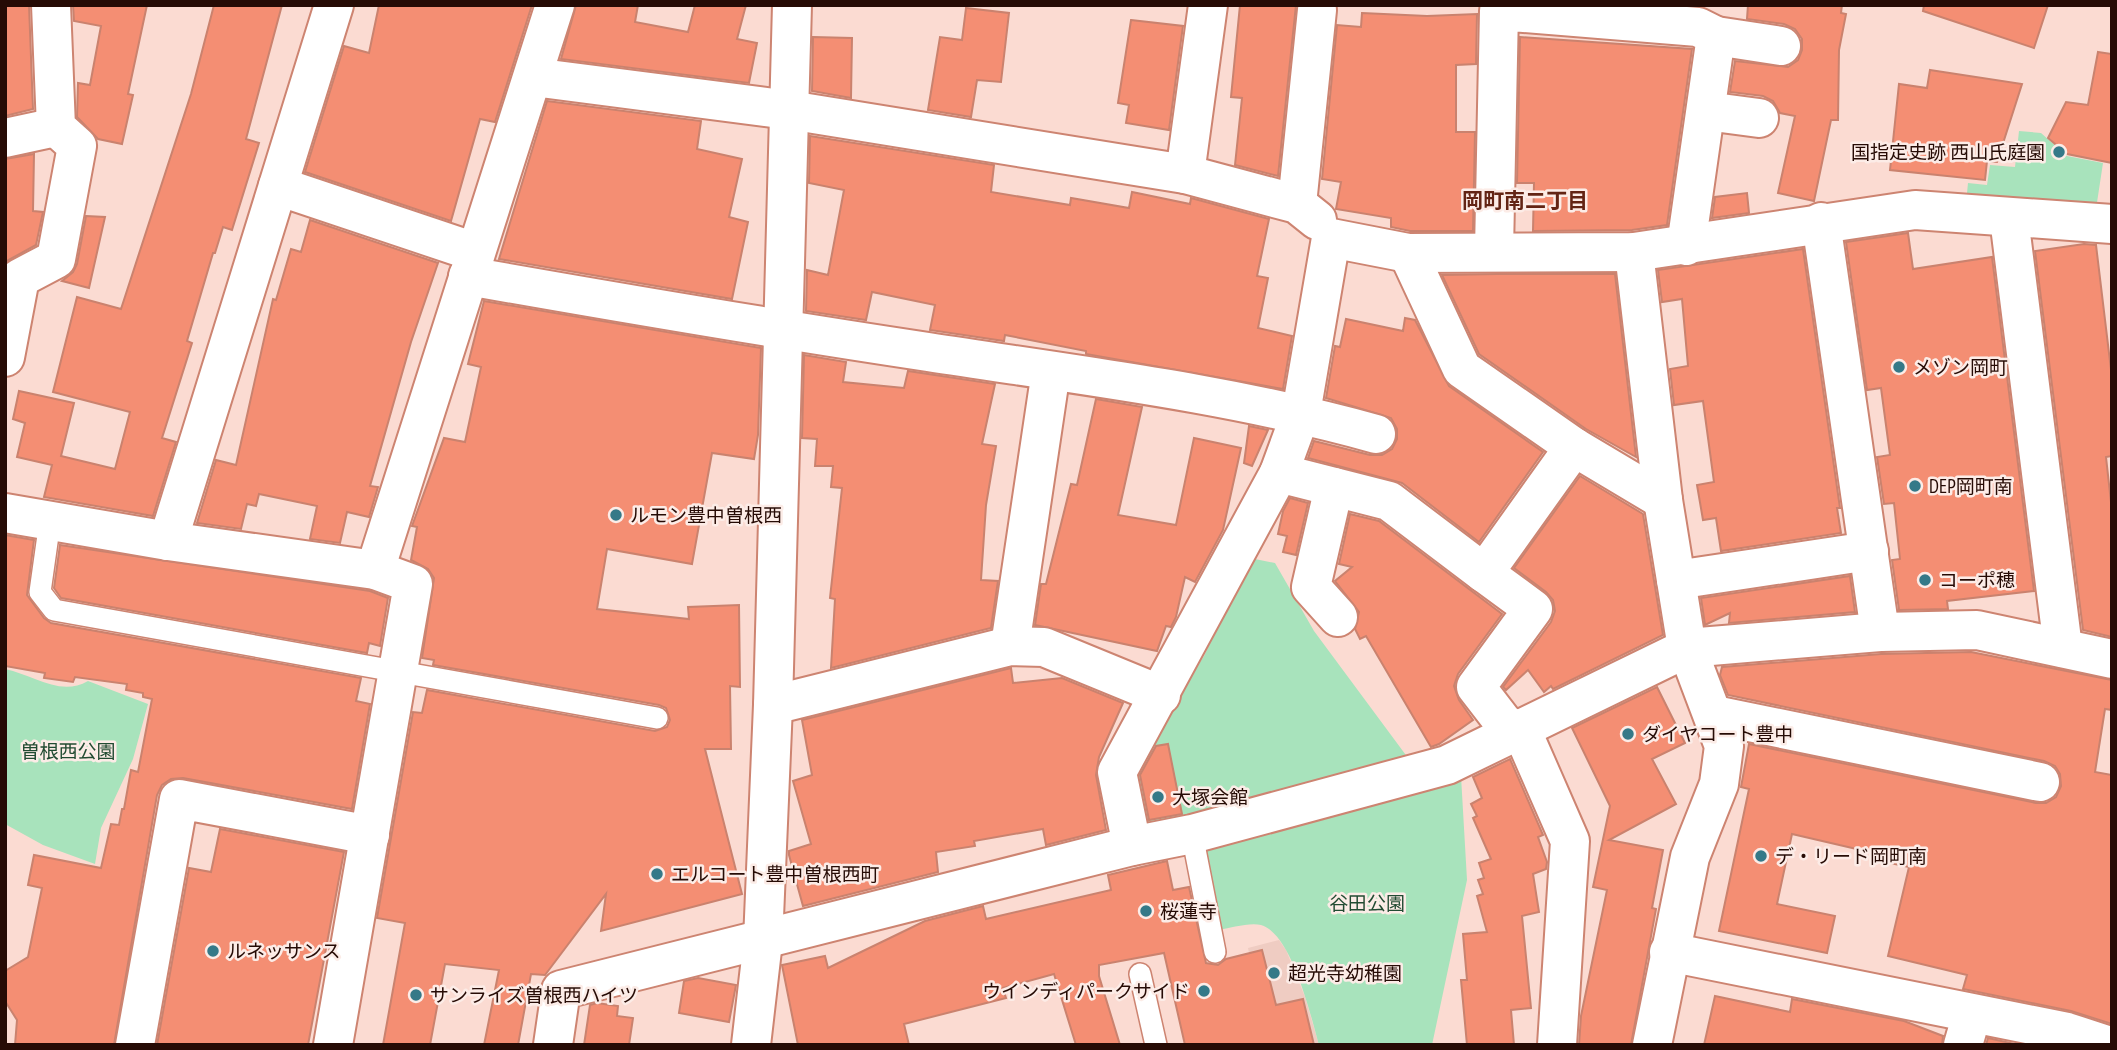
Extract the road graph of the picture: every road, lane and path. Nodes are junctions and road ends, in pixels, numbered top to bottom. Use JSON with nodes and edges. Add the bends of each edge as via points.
{"nodes":[{"id":1,"x":51,"y":5,"type":"edge"},
{"id":2,"x":334,"y":5,"type":"edge"},
{"id":3,"x":555,"y":5,"type":"edge"},
{"id":4,"x":792,"y":5,"type":"edge"},
{"id":5,"x":1208,"y":5,"type":"edge"},
{"id":6,"x":1490,"y":8,"type":"edge"},
{"id":7,"x":1317,"y":10,"type":"dead end"},
{"id":8,"x":1716,"y":36,"type":"junction"},
{"id":9,"x":1781,"y":46,"type":"dead end"},
{"id":10,"x":533,"y":77,"type":"junction"},
{"id":11,"x":789,"y":110,"type":"junction"},
{"id":12,"x":1706,"y":111,"type":"junction"},
{"id":13,"x":1759,"y":118,"type":"dead end"},
{"id":14,"x":57,"y":127,"type":"junction"},
{"id":15,"x":5,"y":138,"type":"edge"},
{"id":16,"x":1185,"y":174,"type":"junction"},
{"id":17,"x":278,"y":186,"type":"junction"},
{"id":18,"x":1297,"y":204,"type":"junction"},
{"id":19,"x":2009,"y":218,"type":"junction"},
{"id":20,"x":1821,"y":222,"type":"junction"},
{"id":21,"x":2112,"y":224,"type":"edge"},
{"id":22,"x":1331,"y":238,"type":"junction"},
{"id":23,"x":1686,"y":246,"type":"junction"},
{"id":24,"x":1494,"y":250,"type":"junction"},
{"id":25,"x":1408,"y":253,"type":"junction"},
{"id":26,"x":1634,"y":253,"type":"junction"},
{"id":27,"x":471,"y":264,"type":"junction"},
{"id":28,"x":784,"y":331,"type":"junction"},
{"id":29,"x":5,"y":357,"type":"edge"},
{"id":30,"x":1051,"y":371,"type":"junction"},
{"id":31,"x":1301,"y":413,"type":"junction"},
{"id":32,"x":1376,"y":434,"type":"dead end"},
{"id":33,"x":1574,"y":447,"type":"junction"},
{"id":34,"x":1279,"y":474,"type":"junction"},
{"id":35,"x":1334,"y":487,"type":"junction"},
{"id":36,"x":1663,"y":500,"type":"junction"},
{"id":37,"x":5,"y":513,"type":"edge"},
{"id":38,"x":50,"y":521,"type":"junction"},
{"id":39,"x":168,"y":541,"type":"junction"},
{"id":40,"x":1869,"y":551,"type":"junction"},
{"id":41,"x":375,"y":570,"type":"junction"},
{"id":42,"x":1484,"y":573,"type":"junction"},
{"id":43,"x":1676,"y":580,"type":"junction"},
{"id":44,"x":1338,"y":617,"type":"dead end"},
{"id":45,"x":1880,"y":632,"type":"junction"},
{"id":46,"x":1010,"y":646,"type":"junction"},
{"id":47,"x":1687,"y":648,"type":"junction"},
{"id":48,"x":2063,"y":648,"type":"junction"},
{"id":49,"x":2112,"y":659,"type":"edge"},
{"id":50,"x":400,"y":670,"type":"junction"},
{"id":51,"x":1161,"y":695,"type":"junction"},
{"id":52,"x":773,"y":705,"type":"junction"},
{"id":53,"x":1715,"y":715,"type":"junction"},
{"id":54,"x":657,"y":718,"type":"dead end"},
{"id":55,"x":1515,"y":731,"type":"junction"},
{"id":56,"x":2040,"y":782,"type":"dead end"},
{"id":57,"x":1192,"y":834,"type":"junction"},
{"id":58,"x":370,"y":835,"type":"junction"},
{"id":59,"x":1132,"y":846,"type":"junction"},
{"id":60,"x":763,"y":941,"type":"junction"},
{"id":61,"x":1215,"y":952,"type":"dead end"},
{"id":62,"x":1669,"y":952,"type":"junction"},
{"id":63,"x":1140,"y":974,"type":"dead end"},
{"id":64,"x":1967,"y":1029,"type":"edge"},
{"id":65,"x":2065,"y":1038,"type":"edge"},
{"id":66,"x":135,"y":1045,"type":"edge"},
{"id":67,"x":333,"y":1045,"type":"edge"},
{"id":68,"x":553,"y":1045,"type":"edge"},
{"id":69,"x":751,"y":1045,"type":"edge"},
{"id":70,"x":1156,"y":1045,"type":"edge"},
{"id":71,"x":1557,"y":1045,"type":"edge"},
{"id":72,"x":1652,"y":1045,"type":"edge"},
{"id":73,"x":2107,"y":1045,"type":"edge"}],
"edges":[{"from":1,"to":14,"type":"street"},
{"from":2,"to":17,"type":"street"},
{"from":3,"to":10,"type":"street"},
{"from":4,"to":11,"type":"street"},
{"from":5,"to":16,"type":"street"},
{"from":6,"to":8,"type":"street","via":[[1698,27]]},
{"from":6,"to":24,"type":"street"},
{"from":7,"to":18,"type":"street"},
{"from":8,"to":9,"type":"street"},
{"from":8,"to":12,"type":"street"},
{"from":10,"to":11,"type":"street"},
{"from":10,"to":27,"type":"street"},
{"from":11,"to":16,"type":"street"},
{"from":11,"to":28,"type":"street"},
{"from":12,"to":13,"type":"street"},
{"from":12,"to":23,"type":"street"},
{"from":14,"to":15,"type":"street"},
{"from":14,"to":29,"type":"street","via":[[77,146],[56,259],[20,278]]},
{"from":16,"to":18,"type":"street"},
{"from":17,"to":27,"type":"street"},
{"from":17,"to":39,"type":"street"},
{"from":18,"to":22,"type":"street","via":[[1321,222]]},
{"from":19,"to":20,"type":"street","via":[[1915,210]]},
{"from":19,"to":21,"type":"street"},
{"from":19,"to":48,"type":"street"},
{"from":20,"to":23,"type":"street"},
{"from":20,"to":40,"type":"street"},
{"from":22,"to":25,"type":"street"},
{"from":22,"to":31,"type":"street"},
{"from":23,"to":26,"type":"street"},
{"from":24,"to":25,"type":"street"},
{"from":24,"to":26,"type":"street"},
{"from":25,"to":33,"type":"street","via":[[1462,369]]},
{"from":26,"to":36,"type":"street"},
{"from":27,"to":28,"type":"street"},
{"from":27,"to":41,"type":"street"},
{"from":28,"to":30,"type":"street"},
{"from":28,"to":52,"type":"street"},
{"from":30,"to":31,"type":"street"},
{"from":30,"to":46,"type":"street"},
{"from":31,"to":32,"type":"street"},
{"from":31,"to":34,"type":"street"},
{"from":33,"to":36,"type":"street"},
{"from":33,"to":42,"type":"street"},
{"from":34,"to":35,"type":"street"},
{"from":34,"to":51,"type":"street"},
{"from":35,"to":42,"type":"street","via":[[1389,501]]},
{"from":35,"to":44,"type":"street","via":[[1311,587]]},
{"from":36,"to":43,"type":"street"},
{"from":37,"to":38,"type":"street"},
{"from":38,"to":39,"type":"street"},
{"from":38,"to":50,"type":"lane","via":[[40,592],[54,610]]},
{"from":39,"to":41,"type":"street"},
{"from":40,"to":43,"type":"street"},
{"from":40,"to":45,"type":"street"},
{"from":41,"to":50,"type":"street","via":[[413,584]]},
{"from":42,"to":55,"type":"street","via":[[1533,610],[1476,687]]},
{"from":43,"to":47,"type":"street"},
{"from":45,"to":47,"type":"street"},
{"from":45,"to":48,"type":"street","via":[[1977,630]]},
{"from":46,"to":51,"type":"street","via":[[1044,647]]},
{"from":46,"to":52,"type":"street"},
{"from":47,"to":53,"type":"street"},
{"from":47,"to":55,"type":"street"},
{"from":48,"to":49,"type":"street"},
{"from":50,"to":54,"type":"lane"},
{"from":50,"to":58,"type":"street"},
{"from":51,"to":59,"type":"street","via":[[1117,772]]},
{"from":52,"to":60,"type":"street"},
{"from":53,"to":56,"type":"street"},
{"from":53,"to":62,"type":"street","via":[[1724,746],[1723,765],[1690,857]]},
{"from":55,"to":57,"type":"street","via":[[1447,765]]},
{"from":55,"to":71,"type":"street","via":[[1525,738],[1570,841]]},
{"from":57,"to":59,"type":"street"},
{"from":57,"to":61,"type":"lane"},
{"from":58,"to":66,"type":"street","via":[[178,799]]},
{"from":58,"to":67,"type":"street"},
{"from":59,"to":60,"type":"street"},
{"from":60,"to":68,"type":"street","via":[[561,990]]},
{"from":60,"to":69,"type":"street"},
{"from":62,"to":64,"type":"street"},
{"from":62,"to":72,"type":"street"},
{"from":63,"to":70,"type":"lane"},
{"from":64,"to":65,"type":"street"},
{"from":65,"to":73,"type":"street"}]}
